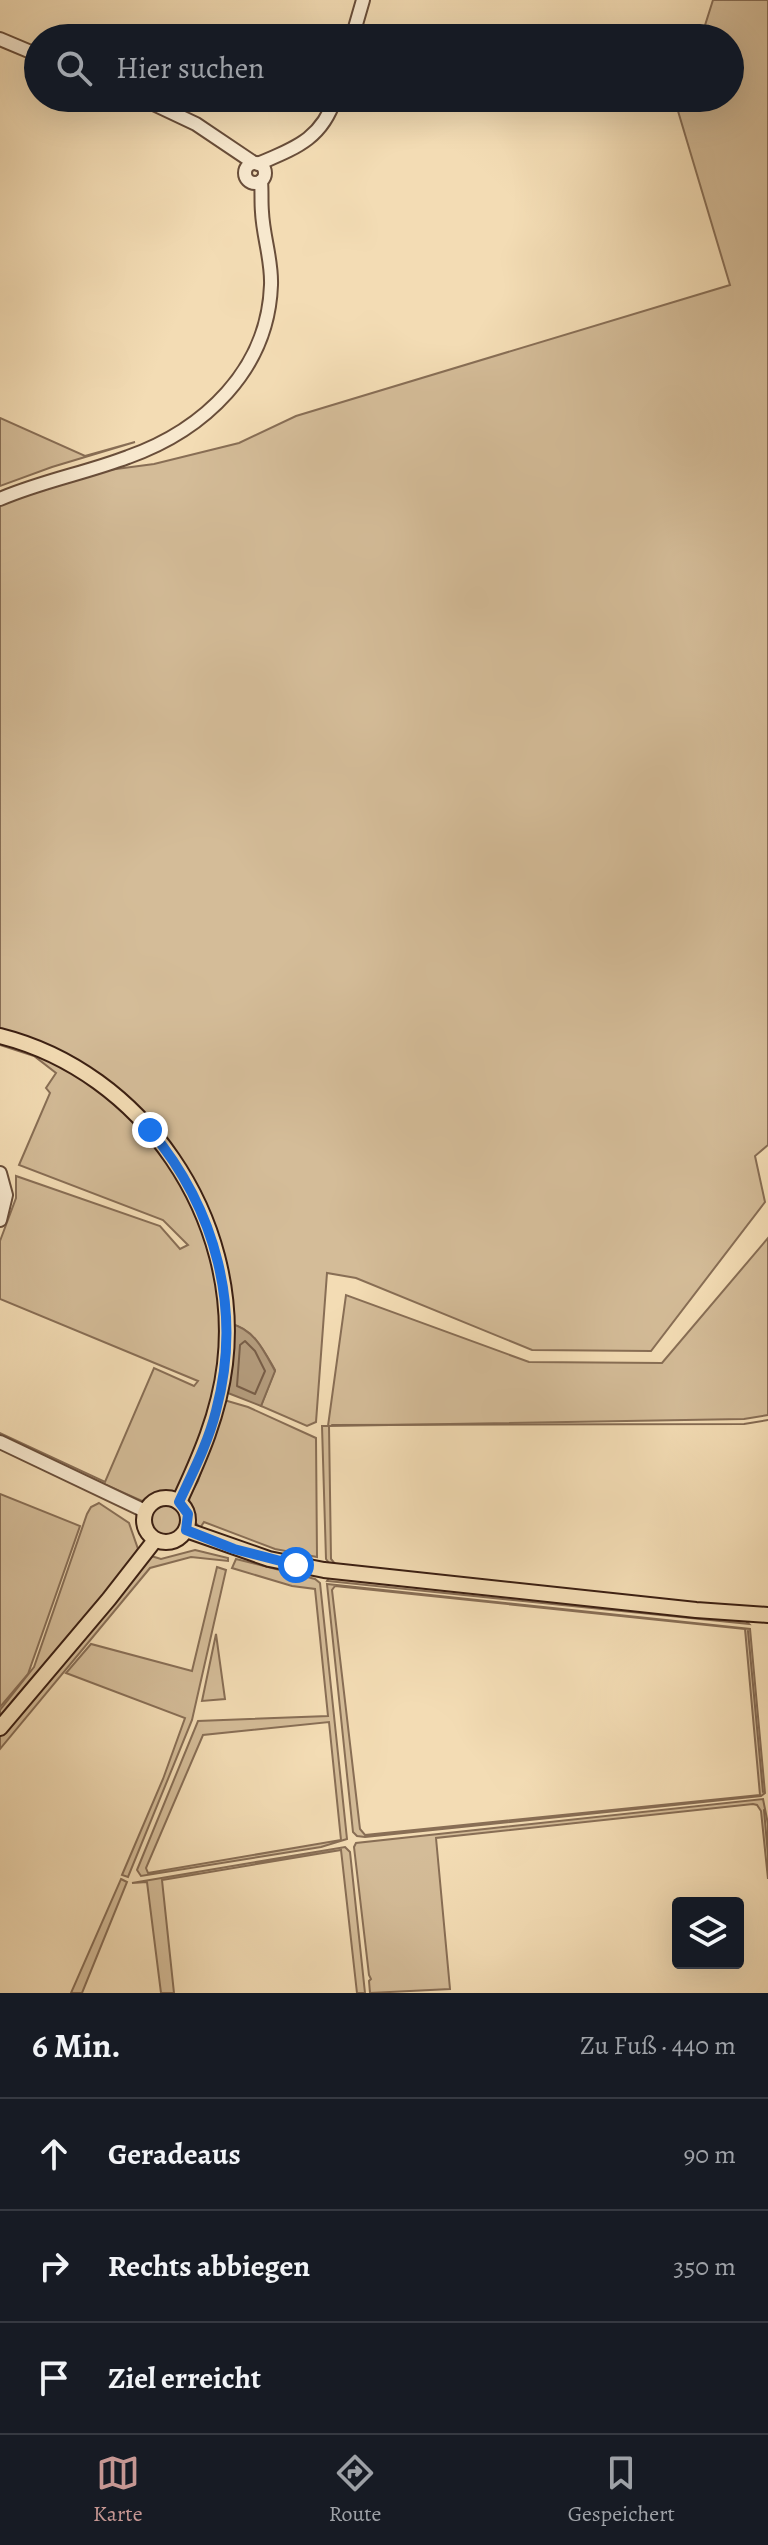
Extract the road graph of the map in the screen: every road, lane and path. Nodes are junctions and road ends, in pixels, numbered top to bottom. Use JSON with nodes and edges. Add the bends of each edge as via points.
{"nodes":[{"id":1,"x":363,"y":0,"type":"edge"},
{"id":2,"x":356,"y":24,"type":"edge"},
{"id":3,"x":0,"y":39,"type":"edge"},
{"id":4,"x":24,"y":49,"type":"edge"},
{"id":5,"x":171,"y":112,"type":"edge"},
{"id":6,"x":329,"y":112,"type":"edge"},
{"id":7,"x":255,"y":173,"type":"junction"},
{"id":8,"x":0,"y":499,"type":"edge"},
{"id":9,"x":0,"y":1036,"type":"edge"},
{"id":10,"x":0,"y":1173,"type":"edge"},
{"id":11,"x":0,"y":1220,"type":"edge"},
{"id":12,"x":0,"y":1442,"type":"edge"},
{"id":13,"x":179,"y":1502,"type":"junction"},
{"id":14,"x":145,"y":1511,"type":"junction"},
{"id":15,"x":186,"y":1530,"type":"junction"},
{"id":16,"x":155,"y":1540,"type":"junction"},
{"id":17,"x":768,"y":1615,"type":"edge"},
{"id":18,"x":0,"y":1728,"type":"edge"}],
"edges":[{"from":1,"to":2,"type":"street"},
{"from":3,"to":4,"type":"street"},
{"from":5,"to":7,"type":"street","via":[[196,124]]},
{"from":6,"to":7,"type":"street","via":[[313,136]]},
{"from":7,"to":8,"type":"street","via":[[271,283],[264,327],[244,371],[216,406],[182,433]]},
{"from":9,"to":13,"type":"main road","via":[[42,1050],[119,1098],[178,1166],[211,1232],[224,1288],[225,1361],[216,1414]]},
{"from":10,"to":11,"type":"street","via":[[6,1195]]},
{"from":12,"to":14,"type":"street"},
{"from":13,"to":14,"type":"main road","via":[[160,1498]]},
{"from":13,"to":15,"type":"main road","via":[[188,1514]]},
{"from":14,"to":16,"type":"main road","via":[[146,1530]]},
{"from":15,"to":16,"type":"main road","via":[[169,1542]]},
{"from":15,"to":17,"type":"main road","via":[[269,1559],[324,1570]]},
{"from":16,"to":18,"type":"main road"}]}
